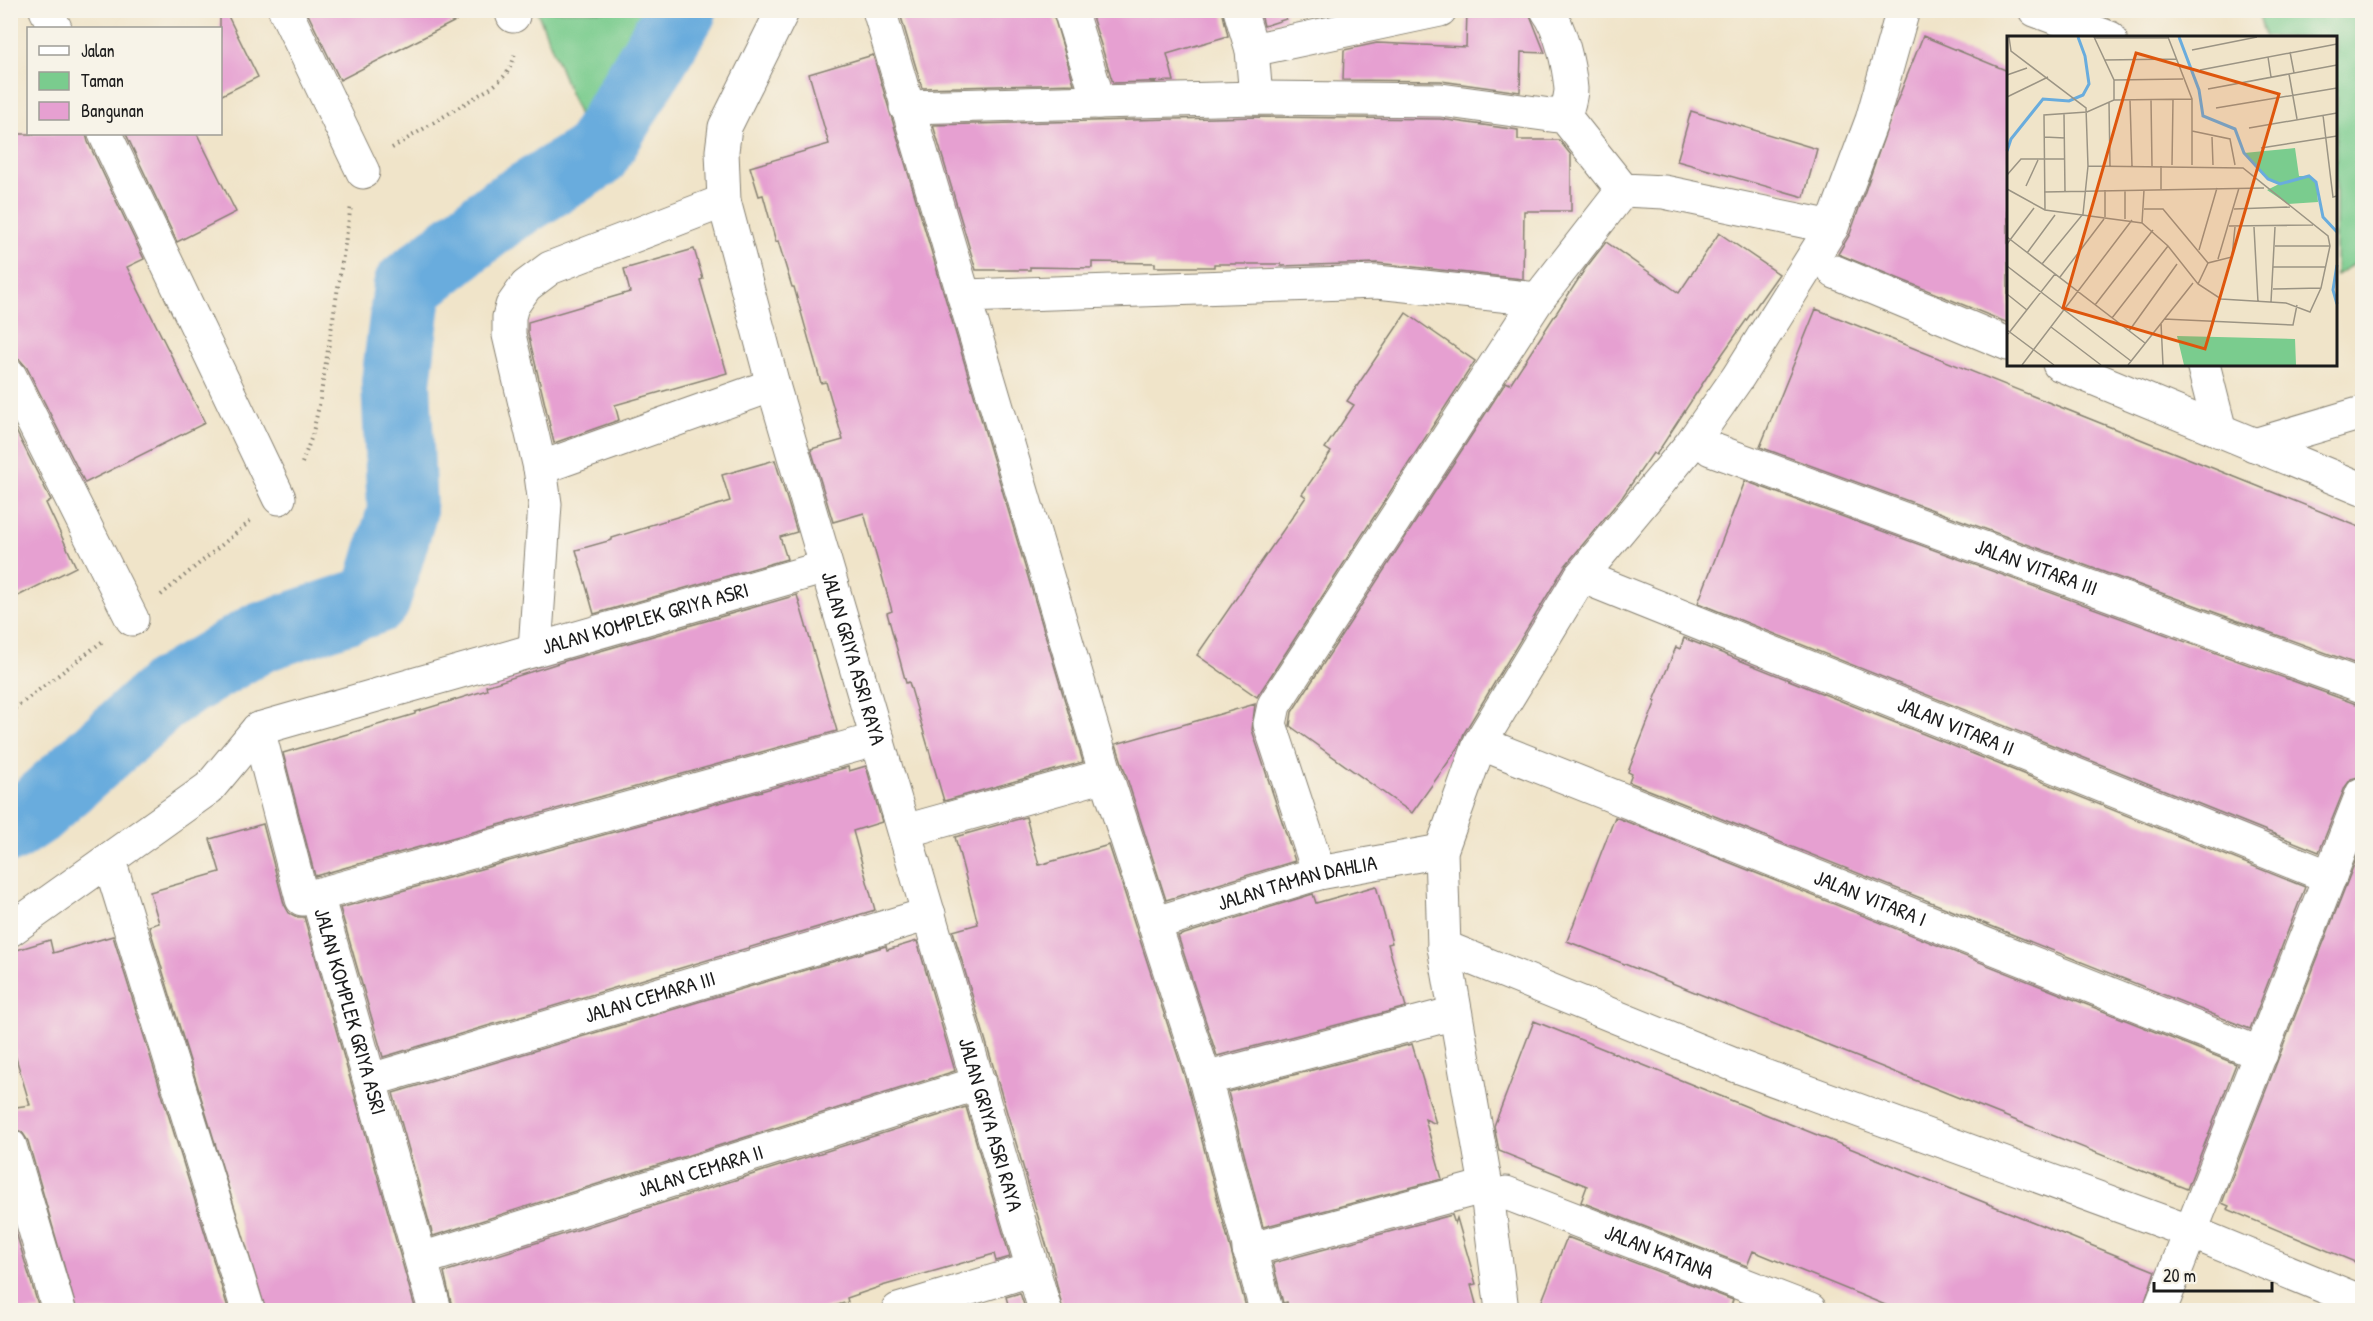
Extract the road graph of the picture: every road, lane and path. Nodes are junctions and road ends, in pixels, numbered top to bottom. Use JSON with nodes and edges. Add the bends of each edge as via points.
{"nodes":[{"id":1,"x":46,"y":10,"type":"edge"},
{"id":2,"x":285,"y":10,"type":"edge"},
{"id":3,"x":783,"y":10,"type":"edge"},
{"id":4,"x":879,"y":10,"type":"edge"},
{"id":5,"x":1070,"y":10,"type":"edge"},
{"id":6,"x":1240,"y":10,"type":"edge"},
{"id":7,"x":1440,"y":10,"type":"edge"},
{"id":8,"x":1547,"y":10,"type":"edge"},
{"id":9,"x":1903,"y":10,"type":"edge"},
{"id":10,"x":2035,"y":10,"type":"edge"},
{"id":11,"x":2116,"y":10,"type":"edge"},
{"id":12,"x":512,"y":13,"type":"edge"},
{"id":13,"x":54,"y":27,"type":"edge"},
{"id":14,"x":2105,"y":36,"type":"edge"},
{"id":15,"x":2122,"y":36,"type":"edge"},
{"id":16,"x":1252,"y":50,"type":"junction"},
{"id":17,"x":1257,"y":98,"type":"junction"},
{"id":18,"x":1098,"y":102,"type":"junction"},
{"id":19,"x":906,"y":107,"type":"junction"},
{"id":20,"x":1565,"y":117,"type":"junction"},
{"id":21,"x":105,"y":135,"type":"edge"},
{"id":22,"x":363,"y":172,"type":"junction"},
{"id":23,"x":1623,"y":190,"type":"junction"},
{"id":24,"x":724,"y":201,"type":"junction"},
{"id":25,"x":1832,"y":226,"type":"junction"},
{"id":26,"x":1835,"y":272,"type":"dead end"},
{"id":27,"x":964,"y":296,"type":"junction"},
{"id":28,"x":1538,"y":299,"type":"junction"},
{"id":29,"x":2007,"y":344,"type":"edge"},
{"id":30,"x":2064,"y":366,"type":"edge"},
{"id":31,"x":2204,"y":366,"type":"edge"},
{"id":32,"x":10,"y":376,"type":"edge"},
{"id":33,"x":773,"y":385,"type":"junction"},
{"id":34,"x":2362,"y":413,"type":"edge"},
{"id":35,"x":2220,"y":431,"type":"junction"},
{"id":36,"x":2254,"y":445,"type":"junction"},
{"id":37,"x":1711,"y":449,"type":"dead end"},
{"id":38,"x":540,"y":468,"type":"junction"},
{"id":39,"x":2362,"y":489,"type":"edge"},
{"id":40,"x":279,"y":498,"type":"junction"},
{"id":41,"x":826,"y":567,"type":"junction"},
{"id":42,"x":1581,"y":576,"type":"junction"},
{"id":43,"x":132,"y":619,"type":"junction"},
{"id":44,"x":535,"y":649,"type":"junction"},
{"id":45,"x":2362,"y":686,"type":"edge"},
{"id":46,"x":10,"y":712,"type":"edge"},
{"id":47,"x":258,"y":729,"type":"junction"},
{"id":48,"x":878,"y":740,"type":"junction"},
{"id":49,"x":1480,"y":743,"type":"junction"},
{"id":50,"x":1106,"y":775,"type":"junction"},
{"id":51,"x":2362,"y":794,"type":"edge"},
{"id":52,"x":905,"y":831,"type":"junction"},
{"id":53,"x":1441,"y":851,"type":"junction"},
{"id":54,"x":109,"y":860,"type":"junction"},
{"id":55,"x":1319,"y":873,"type":"junction"},
{"id":56,"x":2330,"y":877,"type":"junction"},
{"id":57,"x":316,"y":895,"type":"junction"},
{"id":58,"x":929,"y":914,"type":"junction"},
{"id":59,"x":1156,"y":923,"type":"junction"},
{"id":60,"x":10,"y":930,"type":"edge"},
{"id":61,"x":1444,"y":947,"type":"junction"},
{"id":62,"x":1455,"y":1013,"type":"junction"},
{"id":63,"x":2261,"y":1054,"type":"junction"},
{"id":64,"x":1205,"y":1079,"type":"junction"},
{"id":65,"x":371,"y":1080,"type":"junction"},
{"id":66,"x":979,"y":1083,"type":"junction"},
{"id":67,"x":10,"y":1146,"type":"edge"},
{"id":68,"x":1496,"y":1190,"type":"junction"},
{"id":69,"x":2191,"y":1232,"type":"junction"},
{"id":70,"x":1249,"y":1250,"type":"junction"},
{"id":71,"x":422,"y":1259,"type":"junction"},
{"id":72,"x":1034,"y":1269,"type":"junction"},
{"id":73,"x":2362,"y":1302,"type":"edge"},
{"id":74,"x":59,"y":1311,"type":"edge"},
{"id":75,"x":248,"y":1311,"type":"edge"},
{"id":76,"x":435,"y":1311,"type":"edge"},
{"id":77,"x":898,"y":1311,"type":"edge"},
{"id":78,"x":1046,"y":1311,"type":"edge"},
{"id":79,"x":1266,"y":1311,"type":"edge"},
{"id":80,"x":1502,"y":1311,"type":"edge"},
{"id":81,"x":1810,"y":1311,"type":"edge"},
{"id":82,"x":2160,"y":1311,"type":"edge"}],
"edges":[{"from":1,"to":13,"type":"street"},
{"from":2,"to":22,"type":"street"},
{"from":3,"to":24,"type":"street","name":"JALAN GRIYA ASRI RAYA","via":[[725,127]]},
{"from":4,"to":19,"type":"street"},
{"from":5,"to":18,"type":"street"},
{"from":6,"to":16,"type":"street"},
{"from":7,"to":16,"type":"street"},
{"from":8,"to":20,"type":"street","via":[[1561,38],[1571,91]]},
{"from":9,"to":25,"type":"street","via":[[1872,120]]},
{"from":10,"to":14,"type":"street"},
{"from":11,"to":15,"type":"street"},
{"from":12,"to":22,"type":"path","via":[[516,44],[506,76],[383,153]]},
{"from":16,"to":17,"type":"street"},
{"from":17,"to":18,"type":"street"},
{"from":17,"to":20,"type":"street","via":[[1441,100]]},
{"from":18,"to":19,"type":"street"},
{"from":19,"to":27,"type":"street"},
{"from":20,"to":23,"type":"street"},
{"from":21,"to":40,"type":"street"},
{"from":22,"to":40,"type":"path","via":[[347,220],[312,436],[306,456]]},
{"from":23,"to":25,"type":"street","via":[[1664,192]]},
{"from":23,"to":28,"type":"street"},
{"from":24,"to":33,"type":"street","name":"JALAN GRIYA ASRI RAYA"},
{"from":24,"to":38,"type":"street","via":[[550,268],[518,296],[509,334]]},
{"from":25,"to":42,"type":"street","via":[[1738,377],[1691,444]]},
{"from":26,"to":29,"type":"street"},
{"from":27,"to":28,"type":"street","via":[[1377,282]]},
{"from":27,"to":50,"type":"street"},
{"from":28,"to":55,"type":"street","via":[[1274,705],[1270,724]]},
{"from":30,"to":35,"type":"street"},
{"from":31,"to":35,"type":"street"},
{"from":32,"to":43,"type":"street"},
{"from":33,"to":38,"type":"street"},
{"from":33,"to":41,"type":"street","name":"JALAN GRIYA ASRI RAYA"},
{"from":34,"to":36,"type":"street"},
{"from":35,"to":36,"type":"street"},
{"from":36,"to":39,"type":"street"},
{"from":37,"to":45,"type":"street","name":"JALAN VITARA III"},
{"from":38,"to":44,"type":"street","via":[[545,504]]},
{"from":40,"to":43,"type":"path"},
{"from":41,"to":44,"type":"street","name":"JALAN KOMPLEK GRIYA ASRI"},
{"from":41,"to":48,"type":"street","name":"JALAN GRIYA ASRI RAYA"},
{"from":42,"to":49,"type":"street"},
{"from":42,"to":56,"type":"street","name":"JALAN VITARA II"},
{"from":43,"to":46,"type":"path"},
{"from":44,"to":47,"type":"street","name":"JALAN KOMPLEK GRIYA ASRI"},
{"from":47,"to":54,"type":"street","via":[[208,788]]},
{"from":47,"to":57,"type":"street","name":"JALAN KOMPLEK GRIYA ASRI","via":[[302,899]]},
{"from":48,"to":52,"type":"street","name":"JALAN GRIYA ASRI RAYA"},
{"from":48,"to":57,"type":"street"},
{"from":49,"to":53,"type":"street"},
{"from":49,"to":63,"type":"street","name":"JALAN VITARA I"},
{"from":50,"to":52,"type":"street"},
{"from":50,"to":59,"type":"street"},
{"from":51,"to":56,"type":"street"},
{"from":52,"to":58,"type":"street","name":"JALAN GRIYA ASRI RAYA"},
{"from":53,"to":55,"type":"street","name":"JALAN TAMAN DAHLIA"},
{"from":53,"to":61,"type":"street"},
{"from":54,"to":60,"type":"street"},
{"from":54,"to":75,"type":"street"},
{"from":55,"to":59,"type":"street","name":"JALAN TAMAN DAHLIA"},
{"from":56,"to":63,"type":"street"},
{"from":57,"to":65,"type":"street","name":"JALAN KOMPLEK GRIYA ASRI"},
{"from":58,"to":65,"type":"street","name":"JALAN CEMARA III"},
{"from":58,"to":66,"type":"street","name":"JALAN GRIYA ASRI RAYA"},
{"from":59,"to":64,"type":"street"},
{"from":61,"to":62,"type":"street"},
{"from":61,"to":69,"type":"street","via":[[1737,1066]]},
{"from":62,"to":64,"type":"street"},
{"from":62,"to":68,"type":"street"},
{"from":63,"to":69,"type":"street"},
{"from":64,"to":70,"type":"street"},
{"from":65,"to":71,"type":"street","name":"JALAN KOMPLEK GRIYA ASRI"},
{"from":66,"to":71,"type":"street","name":"JALAN CEMARA II"},
{"from":66,"to":72,"type":"street","name":"JALAN GRIYA ASRI RAYA"},
{"from":67,"to":74,"type":"street"},
{"from":68,"to":70,"type":"street"},
{"from":68,"to":80,"type":"street"},
{"from":68,"to":81,"type":"street","name":"JALAN KATANA"},
{"from":69,"to":73,"type":"street"},
{"from":69,"to":82,"type":"street"},
{"from":70,"to":79,"type":"street"},
{"from":71,"to":76,"type":"street","name":"JALAN KOMPLEK GRIYA ASRI"},
{"from":72,"to":77,"type":"street"},
{"from":72,"to":78,"type":"street","name":"JALAN GRIYA ASRI RAYA"}]}
